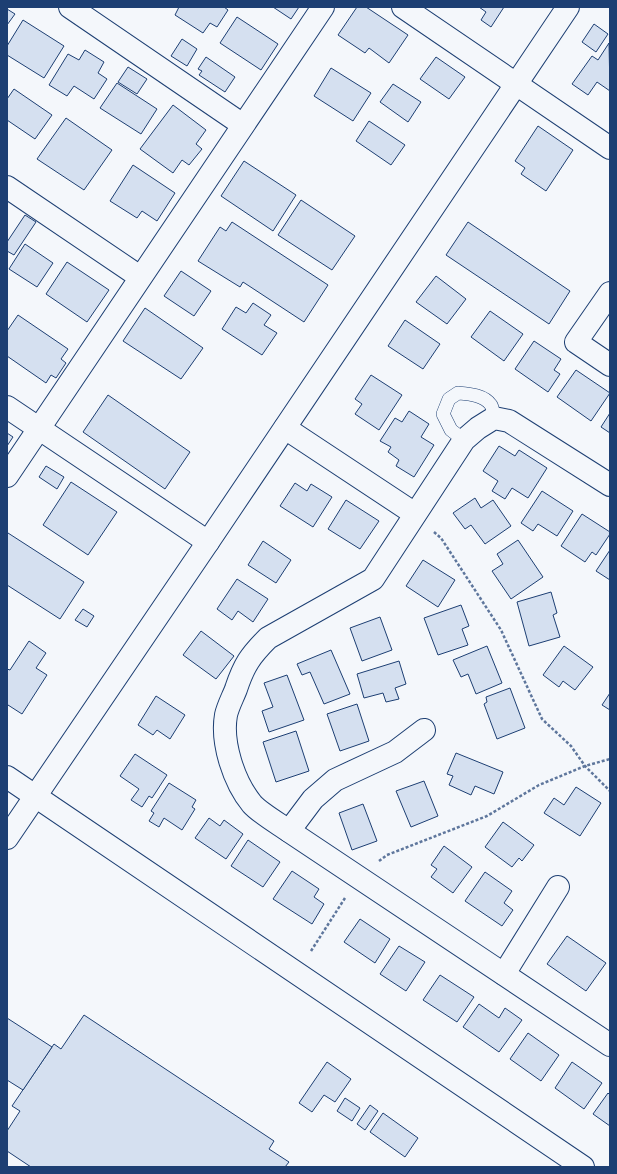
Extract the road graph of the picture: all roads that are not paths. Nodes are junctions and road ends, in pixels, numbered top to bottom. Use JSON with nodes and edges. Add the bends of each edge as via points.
{"nodes":[{"id":1,"x":70,"y":7,"type":"edge"},
{"id":2,"x":323,"y":7,"type":"edge"},
{"id":3,"x":403,"y":7,"type":"edge"},
{"id":4,"x":568,"y":7,"type":"edge"},
{"id":5,"x":517,"y":83,"type":"junction"},
{"id":6,"x":243,"y":125,"type":"junction"},
{"id":7,"x":610,"y":148,"type":"edge"},
{"id":8,"x":7,"y":187,"type":"edge"},
{"id":9,"x":140,"y":278,"type":"junction"},
{"id":10,"x":610,"y":293,"type":"edge"},
{"id":11,"x":610,"y":365,"type":"edge"},
{"id":12,"x":7,"y":407,"type":"edge"},
{"id":13,"x":494,"y":418,"type":"junction"},
{"id":14,"x":38,"y":428,"type":"junction"},
{"id":15,"x":285,"y":428,"type":"junction"},
{"id":16,"x":464,"y":440,"type":"junction"},
{"id":17,"x":7,"y":476,"type":"edge"},
{"id":18,"x":610,"y":486,"type":"edge"},
{"id":19,"x":415,"y":514,"type":"junction"},
{"id":20,"x":208,"y":542,"type":"junction"},
{"id":21,"x":424,"y":730,"type":"dead end"},
{"id":22,"x":7,"y":777,"type":"edge"},
{"id":23,"x":35,"y":796,"type":"junction"},
{"id":24,"x":289,"y":831,"type":"junction"},
{"id":25,"x":7,"y":838,"type":"edge"},
{"id":26,"x":558,"y":887,"type":"dead end"},
{"id":27,"x":504,"y":974,"type":"junction"},
{"id":28,"x":610,"y":1045,"type":"edge"},
{"id":29,"x":583,"y":1167,"type":"edge"}],
"edges":[{"from":1,"to":6,"type":"street"},
{"from":2,"to":6,"type":"street"},
{"from":3,"to":5,"type":"street"},
{"from":4,"to":5,"type":"street"},
{"from":5,"to":7,"type":"street"},
{"from":5,"to":15,"type":"street"},
{"from":6,"to":9,"type":"street"},
{"from":8,"to":9,"type":"street"},
{"from":9,"to":14,"type":"street"},
{"from":10,"to":11,"type":"street","via":[[576,342]]},
{"from":12,"to":14,"type":"street"},
{"from":13,"to":16,"type":"street"},
{"from":13,"to":16,"type":"lane","via":[[492,406],[484,399],[472,394],[458,393],[449,399],[443,414],[451,430]]},
{"from":13,"to":18,"type":"street","via":[[510,421]]},
{"from":14,"to":17,"type":"street"},
{"from":14,"to":20,"type":"street"},
{"from":15,"to":19,"type":"street"},
{"from":15,"to":20,"type":"street"},
{"from":16,"to":19,"type":"street"},
{"from":19,"to":24,"type":"street","via":[[373,579],[268,638],[254,652],[241,672],[226,715],[225,739],[232,766],[239,784],[253,805]]},
{"from":20,"to":23,"type":"street"},
{"from":21,"to":24,"type":"street","via":[[395,752],[335,780],[313,799]]},
{"from":22,"to":23,"type":"street"},
{"from":23,"to":25,"type":"street"},
{"from":23,"to":29,"type":"street"},
{"from":24,"to":27,"type":"street"},
{"from":26,"to":27,"type":"street"},
{"from":27,"to":28,"type":"street"}]}
